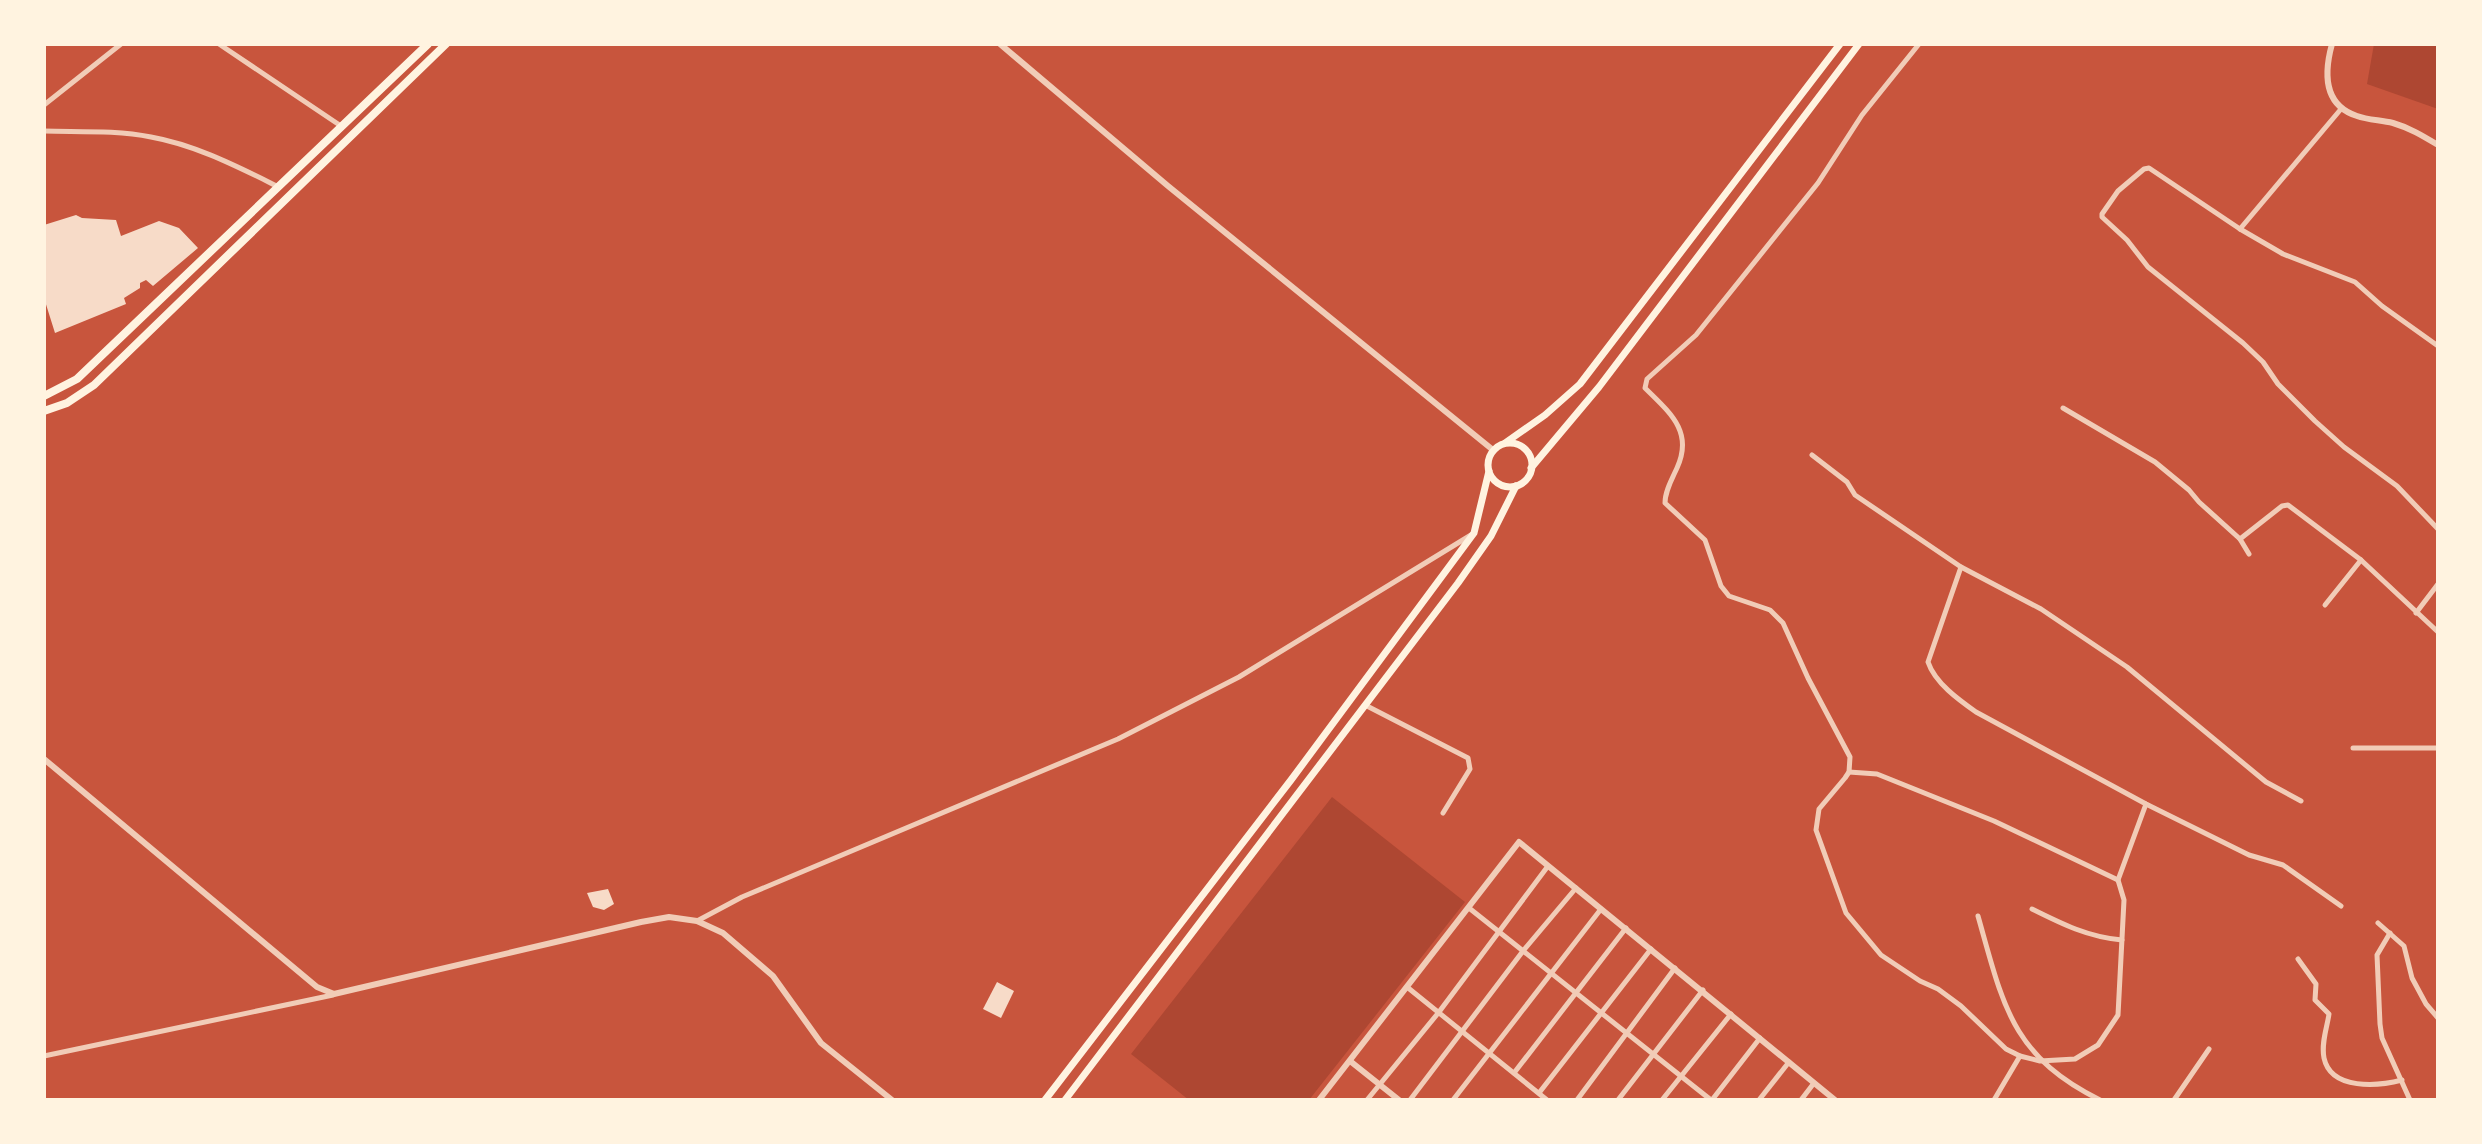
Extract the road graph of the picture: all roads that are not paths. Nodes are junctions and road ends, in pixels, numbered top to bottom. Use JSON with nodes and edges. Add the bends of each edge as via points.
{"nodes":[{"id":1,"x":121,"y":44,"type":"edge"},
{"id":2,"x":219,"y":44,"type":"edge"},
{"id":3,"x":428,"y":44,"type":"edge"},
{"id":4,"x":446,"y":44,"type":"edge"},
{"id":5,"x":1000,"y":44,"type":"edge"},
{"id":6,"x":1840,"y":44,"type":"edge"},
{"id":7,"x":1859,"y":44,"type":"edge"},
{"id":8,"x":1919,"y":44,"type":"edge"},
{"id":9,"x":2332,"y":44,"type":"edge"},
{"id":10,"x":44,"y":105,"type":"edge"},
{"id":11,"x":2341,"y":109,"type":"junction"},
{"id":12,"x":342,"y":127,"type":"junction"},
{"id":13,"x":44,"y":131,"type":"edge"},
{"id":14,"x":2438,"y":145,"type":"edge"},
{"id":15,"x":279,"y":187,"type":"junction"},
{"id":16,"x":2240,"y":229,"type":"junction"},
{"id":17,"x":2438,"y":346,"type":"edge"},
{"id":18,"x":44,"y":396,"type":"edge"},
{"id":19,"x":2063,"y":408,"type":"dead end"},
{"id":20,"x":44,"y":411,"type":"edge"},
{"id":21,"x":1505,"y":443,"type":"junction"},
{"id":22,"x":1493,"y":450,"type":"junction"},
{"id":23,"x":1812,"y":455,"type":"dead end"},
{"id":24,"x":1531,"y":468,"type":"junction"},
{"id":25,"x":1489,"y":471,"type":"junction"},
{"id":26,"x":1516,"y":486,"type":"junction"},
{"id":27,"x":2438,"y":529,"type":"edge"},
{"id":28,"x":1474,"y":533,"type":"junction"},
{"id":29,"x":2240,"y":539,"type":"junction"},
{"id":30,"x":2249,"y":554,"type":"dead end"},
{"id":31,"x":2361,"y":560,"type":"junction"},
{"id":32,"x":1961,"y":567,"type":"junction"},
{"id":33,"x":2438,"y":584,"type":"edge"},
{"id":34,"x":2325,"y":605,"type":"dead end"},
{"id":35,"x":2416,"y":613,"type":"junction"},
{"id":36,"x":2438,"y":632,"type":"edge"},
{"id":37,"x":1365,"y":705,"type":"junction"},
{"id":38,"x":2353,"y":748,"type":"dead end"},
{"id":39,"x":2438,"y":748,"type":"edge"},
{"id":40,"x":44,"y":759,"type":"edge"},
{"id":41,"x":1849,"y":772,"type":"junction"},
{"id":42,"x":2301,"y":801,"type":"dead end"},
{"id":43,"x":2146,"y":804,"type":"junction"},
{"id":44,"x":1443,"y":813,"type":"dead end"},
{"id":45,"x":1548,"y":866,"type":"junction"},
{"id":46,"x":2118,"y":880,"type":"junction"},
{"id":47,"x":1576,"y":888,"type":"junction"},
{"id":48,"x":2341,"y":906,"type":"dead end"},
{"id":49,"x":1469,"y":908,"type":"junction"},
{"id":50,"x":1601,"y":909,"type":"junction"},
{"id":51,"x":2032,"y":909,"type":"dead end"},
{"id":52,"x":1978,"y":916,"type":"dead end"},
{"id":53,"x":697,"y":921,"type":"junction"},
{"id":54,"x":2378,"y":923,"type":"dead end"},
{"id":55,"x":1626,"y":928,"type":"junction"},
{"id":56,"x":1499,"y":931,"type":"junction"},
{"id":57,"x":2390,"y":933,"type":"junction"},
{"id":58,"x":2122,"y":940,"type":"junction"},
{"id":59,"x":1651,"y":949,"type":"junction"},
{"id":60,"x":1523,"y":951,"type":"junction"},
{"id":61,"x":2298,"y":959,"type":"dead end"},
{"id":62,"x":1675,"y":968,"type":"junction"},
{"id":63,"x":1551,"y":973,"type":"junction"},
{"id":64,"x":1407,"y":987,"type":"junction"},
{"id":65,"x":1703,"y":990,"type":"junction"},
{"id":66,"x":1576,"y":993,"type":"junction"},
{"id":67,"x":334,"y":994,"type":"junction"},
{"id":68,"x":1439,"y":1012,"type":"junction"},
{"id":69,"x":1602,"y":1014,"type":"junction"},
{"id":70,"x":1731,"y":1014,"type":"junction"},
{"id":71,"x":2438,"y":1018,"type":"edge"},
{"id":72,"x":1463,"y":1032,"type":"junction"},
{"id":73,"x":1628,"y":1034,"type":"junction"},
{"id":74,"x":1760,"y":1038,"type":"junction"},
{"id":75,"x":2209,"y":1049,"type":"dead end"},
{"id":76,"x":1489,"y":1053,"type":"junction"},
{"id":77,"x":1654,"y":1055,"type":"junction"},
{"id":78,"x":44,"y":1056,"type":"edge"},
{"id":79,"x":2020,"y":1056,"type":"junction"},
{"id":80,"x":1350,"y":1061,"type":"junction"},
{"id":81,"x":2040,"y":1061,"type":"junction"},
{"id":82,"x":1789,"y":1062,"type":"junction"},
{"id":83,"x":1514,"y":1073,"type":"junction"},
{"id":84,"x":1681,"y":1076,"type":"junction"},
{"id":85,"x":2402,"y":1080,"type":"junction"},
{"id":86,"x":1814,"y":1083,"type":"junction"},
{"id":87,"x":1379,"y":1085,"type":"junction"},
{"id":88,"x":1539,"y":1093,"type":"junction"},
{"id":89,"x":892,"y":1100,"type":"edge"},
{"id":90,"x":1045,"y":1100,"type":"edge"},
{"id":91,"x":1065,"y":1100,"type":"edge"},
{"id":92,"x":1319,"y":1100,"type":"edge"},
{"id":93,"x":1367,"y":1100,"type":"edge"},
{"id":94,"x":1399,"y":1100,"type":"edge"},
{"id":95,"x":1410,"y":1100,"type":"edge"},
{"id":96,"x":1453,"y":1100,"type":"edge"},
{"id":97,"x":1547,"y":1100,"type":"edge"},
{"id":98,"x":1577,"y":1100,"type":"edge"},
{"id":99,"x":1618,"y":1100,"type":"edge"},
{"id":100,"x":1662,"y":1100,"type":"edge"},
{"id":101,"x":1711,"y":1100,"type":"edge"},
{"id":102,"x":1759,"y":1100,"type":"edge"},
{"id":103,"x":1801,"y":1100,"type":"edge"},
{"id":104,"x":1835,"y":1100,"type":"edge"},
{"id":105,"x":1994,"y":1100,"type":"edge"},
{"id":106,"x":2100,"y":1100,"type":"edge"},
{"id":107,"x":2174,"y":1100,"type":"edge"},
{"id":108,"x":2410,"y":1100,"type":"edge"}],
"edges":[{"from":1,"to":10,"type":"street"},
{"from":2,"to":12,"type":"street"},
{"from":3,"to":12,"type":"main road"},
{"from":4,"to":20,"type":"main road","via":[[94,385]]},
{"from":5,"to":22,"type":"street"},
{"from":6,"to":21,"type":"main road","via":[[1580,384]]},
{"from":7,"to":24,"type":"main road","via":[[1599,387]]},
{"from":8,"to":41,"type":"street","via":[[1706,324],[1644,384],[1676,422],[1684,441],[1665,503],[1705,540],[1729,596],[1770,610],[1783,623],[1850,757]]},
{"from":9,"to":11,"type":"street","via":[[2326,70],[2330,95]]},
{"from":11,"to":14,"type":"street","via":[[2402,126]]},
{"from":11,"to":16,"type":"street"},
{"from":12,"to":15,"type":"main road"},
{"from":13,"to":15,"type":"street","via":[[148,136],[217,157]]},
{"from":15,"to":18,"type":"main road","via":[[77,379]]},
{"from":16,"to":17,"type":"street","via":[[2283,254],[2355,282]]},
{"from":16,"to":27,"type":"street","via":[[2149,168],[2118,191],[2102,215],[2148,267],[2243,343],[2315,421],[2397,486]]},
{"from":19,"to":29,"type":"street","via":[[2155,462]]},
{"from":21,"to":22,"type":"main road"},
{"from":21,"to":24,"type":"main road","via":[[1528,452]]},
{"from":22,"to":25,"type":"main road"},
{"from":23,"to":32,"type":"street","via":[[1847,482],[1855,495]]},
{"from":24,"to":26,"type":"main road"},
{"from":25,"to":26,"type":"main road","via":[[1500,485]]},
{"from":25,"to":28,"type":"main road"},
{"from":26,"to":37,"type":"main road","via":[[1491,536]]},
{"from":28,"to":53,"type":"street","via":[[1239,677],[1118,739],[742,897]]},
{"from":28,"to":90,"type":"main road"},
{"from":29,"to":30,"type":"street"},
{"from":29,"to":31,"type":"street","via":[[2288,505]]},
{"from":31,"to":34,"type":"street"},
{"from":31,"to":35,"type":"street"},
{"from":32,"to":42,"type":"street","via":[[2041,609],[2127,667],[2266,782]]},
{"from":32,"to":43,"type":"street","via":[[1930,669],[1976,712]]},
{"from":33,"to":35,"type":"street"},
{"from":35,"to":36,"type":"street"},
{"from":37,"to":44,"type":"street","via":[[1468,758],[1470,769]]},
{"from":37,"to":91,"type":"main road"},
{"from":38,"to":39,"type":"street"},
{"from":40,"to":67,"type":"street","via":[[317,987]]},
{"from":41,"to":46,"type":"street","via":[[1877,774],[1994,821]]},
{"from":41,"to":79,"type":"street","via":[[1823,801],[1816,818],[1846,913],[1881,955],[1938,989]]},
{"from":43,"to":46,"type":"street"},
{"from":43,"to":48,"type":"street","via":[[2249,855],[2283,865]]},
{"from":45,"to":47,"type":"street"},
{"from":45,"to":49,"type":"street","via":[[1519,842]]},
{"from":45,"to":56,"type":"street"},
{"from":46,"to":58,"type":"street","via":[[2124,900]]},
{"from":47,"to":50,"type":"street"},
{"from":47,"to":60,"type":"street"},
{"from":49,"to":56,"type":"street"},
{"from":49,"to":64,"type":"street"},
{"from":50,"to":55,"type":"street"},
{"from":50,"to":63,"type":"street"},
{"from":51,"to":58,"type":"street","via":[[2077,931]]},
{"from":52,"to":81,"type":"street","via":[[2005,1008]]},
{"from":53,"to":67,"type":"street","via":[[669,917],[641,922]]},
{"from":53,"to":89,"type":"street","via":[[723,933],[773,976],[821,1043]]},
{"from":54,"to":57,"type":"street"},
{"from":55,"to":59,"type":"street"},
{"from":55,"to":66,"type":"street"},
{"from":56,"to":60,"type":"street"},
{"from":56,"to":68,"type":"street"},
{"from":57,"to":71,"type":"street","via":[[2404,946],[2412,978]]},
{"from":57,"to":85,"type":"street","via":[[2377,955],[2380,1024]]},
{"from":58,"to":81,"type":"street","via":[[2118,1015],[2098,1045],[2075,1059]]},
{"from":59,"to":62,"type":"street"},
{"from":59,"to":69,"type":"street"},
{"from":60,"to":63,"type":"street"},
{"from":60,"to":72,"type":"street"},
{"from":61,"to":85,"type":"street","via":[[2316,984],[2315,1000],[2329,1014],[2324,1055],[2329,1070],[2366,1085]]},
{"from":62,"to":65,"type":"street"},
{"from":62,"to":73,"type":"street"},
{"from":63,"to":66,"type":"street"},
{"from":63,"to":76,"type":"street"},
{"from":64,"to":68,"type":"street"},
{"from":64,"to":80,"type":"street"},
{"from":65,"to":70,"type":"street"},
{"from":65,"to":77,"type":"street"},
{"from":66,"to":69,"type":"street"},
{"from":66,"to":83,"type":"street"},
{"from":67,"to":78,"type":"street"},
{"from":68,"to":72,"type":"street"},
{"from":68,"to":87,"type":"street"},
{"from":69,"to":73,"type":"street"},
{"from":69,"to":88,"type":"street"},
{"from":70,"to":74,"type":"street"},
{"from":70,"to":84,"type":"street"},
{"from":72,"to":76,"type":"street"},
{"from":72,"to":95,"type":"street"},
{"from":73,"to":77,"type":"street"},
{"from":73,"to":98,"type":"street"},
{"from":74,"to":82,"type":"street"},
{"from":74,"to":101,"type":"street"},
{"from":75,"to":107,"type":"street"},
{"from":76,"to":83,"type":"street"},
{"from":76,"to":96,"type":"street"},
{"from":77,"to":84,"type":"street"},
{"from":77,"to":99,"type":"street"},
{"from":79,"to":81,"type":"street"},
{"from":79,"to":105,"type":"street"},
{"from":80,"to":87,"type":"street"},
{"from":80,"to":92,"type":"street"},
{"from":81,"to":106,"type":"street"},
{"from":82,"to":86,"type":"street"},
{"from":82,"to":102,"type":"street"},
{"from":83,"to":88,"type":"street"},
{"from":84,"to":100,"type":"street"},
{"from":84,"to":101,"type":"street"},
{"from":85,"to":108,"type":"street"},
{"from":86,"to":103,"type":"street"},
{"from":86,"to":104,"type":"street"},
{"from":87,"to":93,"type":"street"},
{"from":87,"to":94,"type":"street"},
{"from":88,"to":97,"type":"street"}]}
